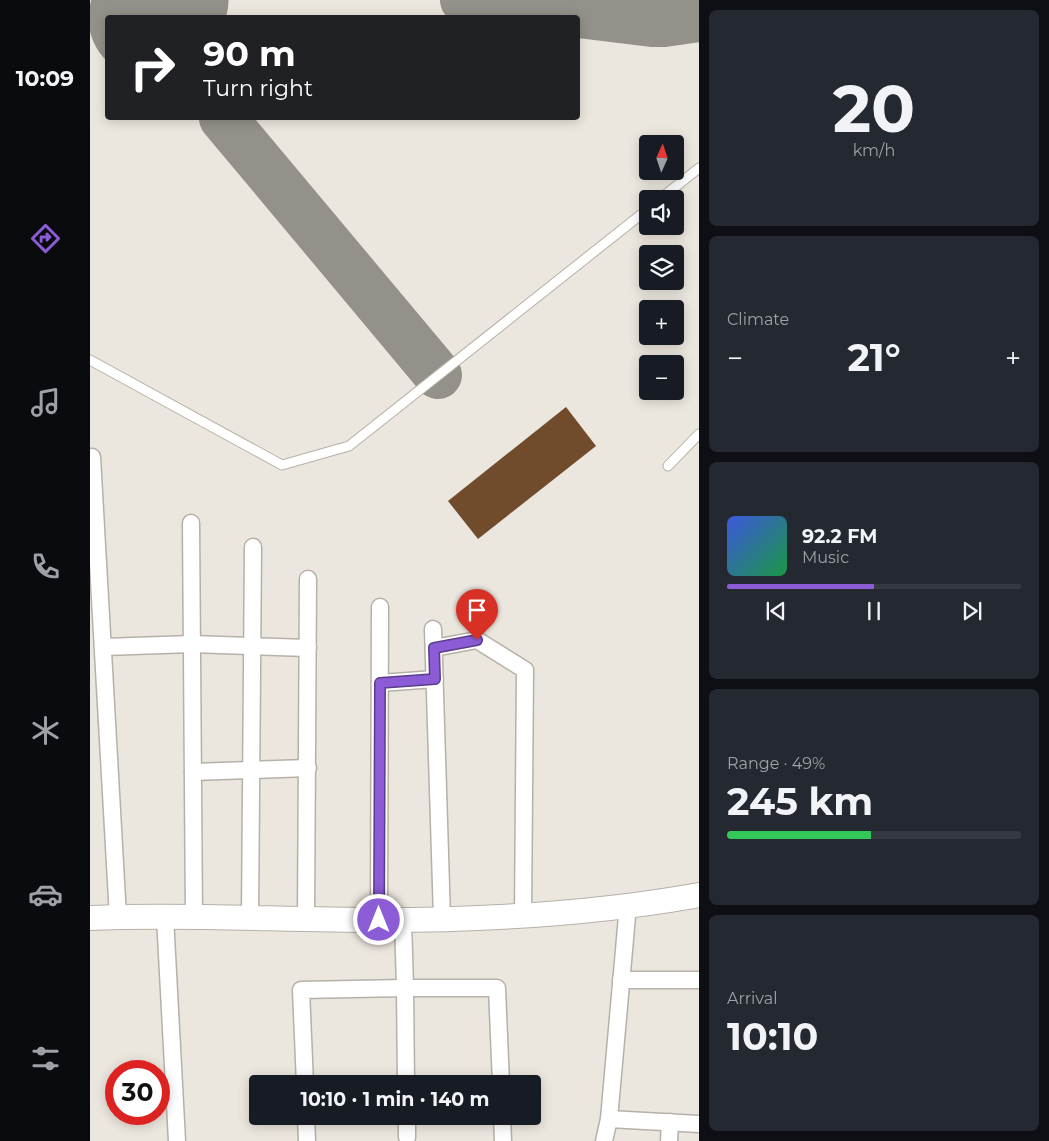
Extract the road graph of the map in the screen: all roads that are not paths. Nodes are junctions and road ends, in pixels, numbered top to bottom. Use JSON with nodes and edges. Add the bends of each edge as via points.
{"nodes":[{"id":1,"x":699,"y":168,"type":"edge"},
{"id":2,"x":671,"y":190,"type":"edge"},
{"id":3,"x":639,"y":216,"type":"edge"},
{"id":4,"x":90,"y":360,"type":"edge"},
{"id":5,"x":699,"y":434,"type":"edge"},
{"id":6,"x":92,"y":457,"type":"dead end"},
{"id":7,"x":668,"y":466,"type":"dead end"},
{"id":8,"x":191,"y":523,"type":"dead end"},
{"id":9,"x":253,"y":547,"type":"dead end"},
{"id":10,"x":308,"y":580,"type":"dead end"},
{"id":11,"x":380,"y":607,"type":"dead end"},
{"id":12,"x":96,"y":615,"type":"edge"},
{"id":13,"x":433,"y":629,"type":"dead end"},
{"id":14,"x":192,"y":644,"type":"junction"},
{"id":15,"x":104,"y":647,"type":"junction"},
{"id":16,"x":253,"y":648,"type":"junction"},
{"id":17,"x":308,"y":648,"type":"junction"},
{"id":18,"x":434,"y":648,"type":"junction"},
{"id":19,"x":435,"y":679,"type":"junction"},
{"id":20,"x":380,"y":683,"type":"junction"},
{"id":21,"x":308,"y":768,"type":"junction"},
{"id":22,"x":252,"y":769,"type":"junction"},
{"id":23,"x":193,"y":772,"type":"junction"},
{"id":24,"x":699,"y":895,"type":"edge"},
{"id":25,"x":628,"y":905,"type":"junction"},
{"id":26,"x":524,"y":916,"type":"junction"},
{"id":27,"x":118,"y":917,"type":"junction"},
{"id":28,"x":165,"y":917,"type":"junction"},
{"id":29,"x":194,"y":917,"type":"junction"},
{"id":30,"x":250,"y":917,"type":"junction"},
{"id":31,"x":90,"y":918,"type":"edge"},
{"id":32,"x":442,"y":918,"type":"junction"},
{"id":33,"x":306,"y":919,"type":"junction"},
{"id":34,"x":379,"y":920,"type":"junction"},
{"id":35,"x":403,"y":920,"type":"junction"},
{"id":36,"x":621,"y":980,"type":"junction"},
{"id":37,"x":699,"y":980,"type":"edge"},
{"id":38,"x":404,"y":988,"type":"junction"},
{"id":39,"x":305,"y":1075,"type":"edge"},
{"id":40,"x":406,"y":1075,"type":"edge"},
{"id":41,"x":501,"y":1075,"type":"edge"},
{"id":42,"x":609,"y":1119,"type":"junction"},
{"id":43,"x":670,"y":1122,"type":"junction"},
{"id":44,"x":699,"y":1124,"type":"edge"},
{"id":45,"x":306,"y":1125,"type":"edge"},
{"id":46,"x":407,"y":1125,"type":"edge"},
{"id":47,"x":502,"y":1125,"type":"edge"},
{"id":48,"x":407,"y":1137,"type":"dead end"},
{"id":49,"x":503,"y":1140,"type":"edge"},
{"id":50,"x":177,"y":1141,"type":"edge"},
{"id":51,"x":307,"y":1141,"type":"edge"},
{"id":52,"x":604,"y":1141,"type":"edge"},
{"id":53,"x":669,"y":1141,"type":"edge"}],
"edges":[{"from":1,"to":2,"type":"lane"},
{"from":3,"to":4,"type":"lane","via":[[349,446],[282,465]]},
{"from":5,"to":7,"type":"lane"},
{"from":6,"to":12,"type":"street"},
{"from":8,"to":14,"type":"street"},
{"from":9,"to":16,"type":"street"},
{"from":10,"to":17,"type":"street"},
{"from":11,"to":20,"type":"street"},
{"from":12,"to":15,"type":"street"},
{"from":13,"to":18,"type":"street"},
{"from":14,"to":15,"type":"street"},
{"from":14,"to":16,"type":"street"},
{"from":14,"to":23,"type":"street"},
{"from":15,"to":27,"type":"street"},
{"from":16,"to":17,"type":"street"},
{"from":16,"to":22,"type":"street"},
{"from":17,"to":21,"type":"street"},
{"from":18,"to":19,"type":"street"},
{"from":18,"to":26,"type":"street","via":[[477,640],[525,670]]},
{"from":19,"to":20,"type":"street"},
{"from":19,"to":32,"type":"street"},
{"from":20,"to":34,"type":"street"},
{"from":21,"to":22,"type":"street"},
{"from":21,"to":33,"type":"street"},
{"from":22,"to":23,"type":"street"},
{"from":22,"to":30,"type":"street"},
{"from":23,"to":29,"type":"street"},
{"from":24,"to":25,"type":"street"},
{"from":25,"to":26,"type":"street"},
{"from":25,"to":36,"type":"street"},
{"from":26,"to":32,"type":"street"},
{"from":27,"to":28,"type":"street"},
{"from":27,"to":31,"type":"street"},
{"from":28,"to":29,"type":"street"},
{"from":28,"to":50,"type":"street"},
{"from":29,"to":30,"type":"street"},
{"from":30,"to":33,"type":"street"},
{"from":32,"to":35,"type":"street"},
{"from":33,"to":34,"type":"street"},
{"from":34,"to":35,"type":"street"},
{"from":35,"to":38,"type":"street"},
{"from":36,"to":37,"type":"street"},
{"from":36,"to":42,"type":"street"},
{"from":38,"to":39,"type":"street","via":[[301,990]]},
{"from":38,"to":40,"type":"street"},
{"from":38,"to":41,"type":"street","via":[[497,988]]},
{"from":42,"to":43,"type":"street"},
{"from":42,"to":52,"type":"street"},
{"from":43,"to":44,"type":"street"},
{"from":43,"to":53,"type":"street"},
{"from":45,"to":51,"type":"street"},
{"from":46,"to":48,"type":"street"},
{"from":47,"to":49,"type":"street"}]}
